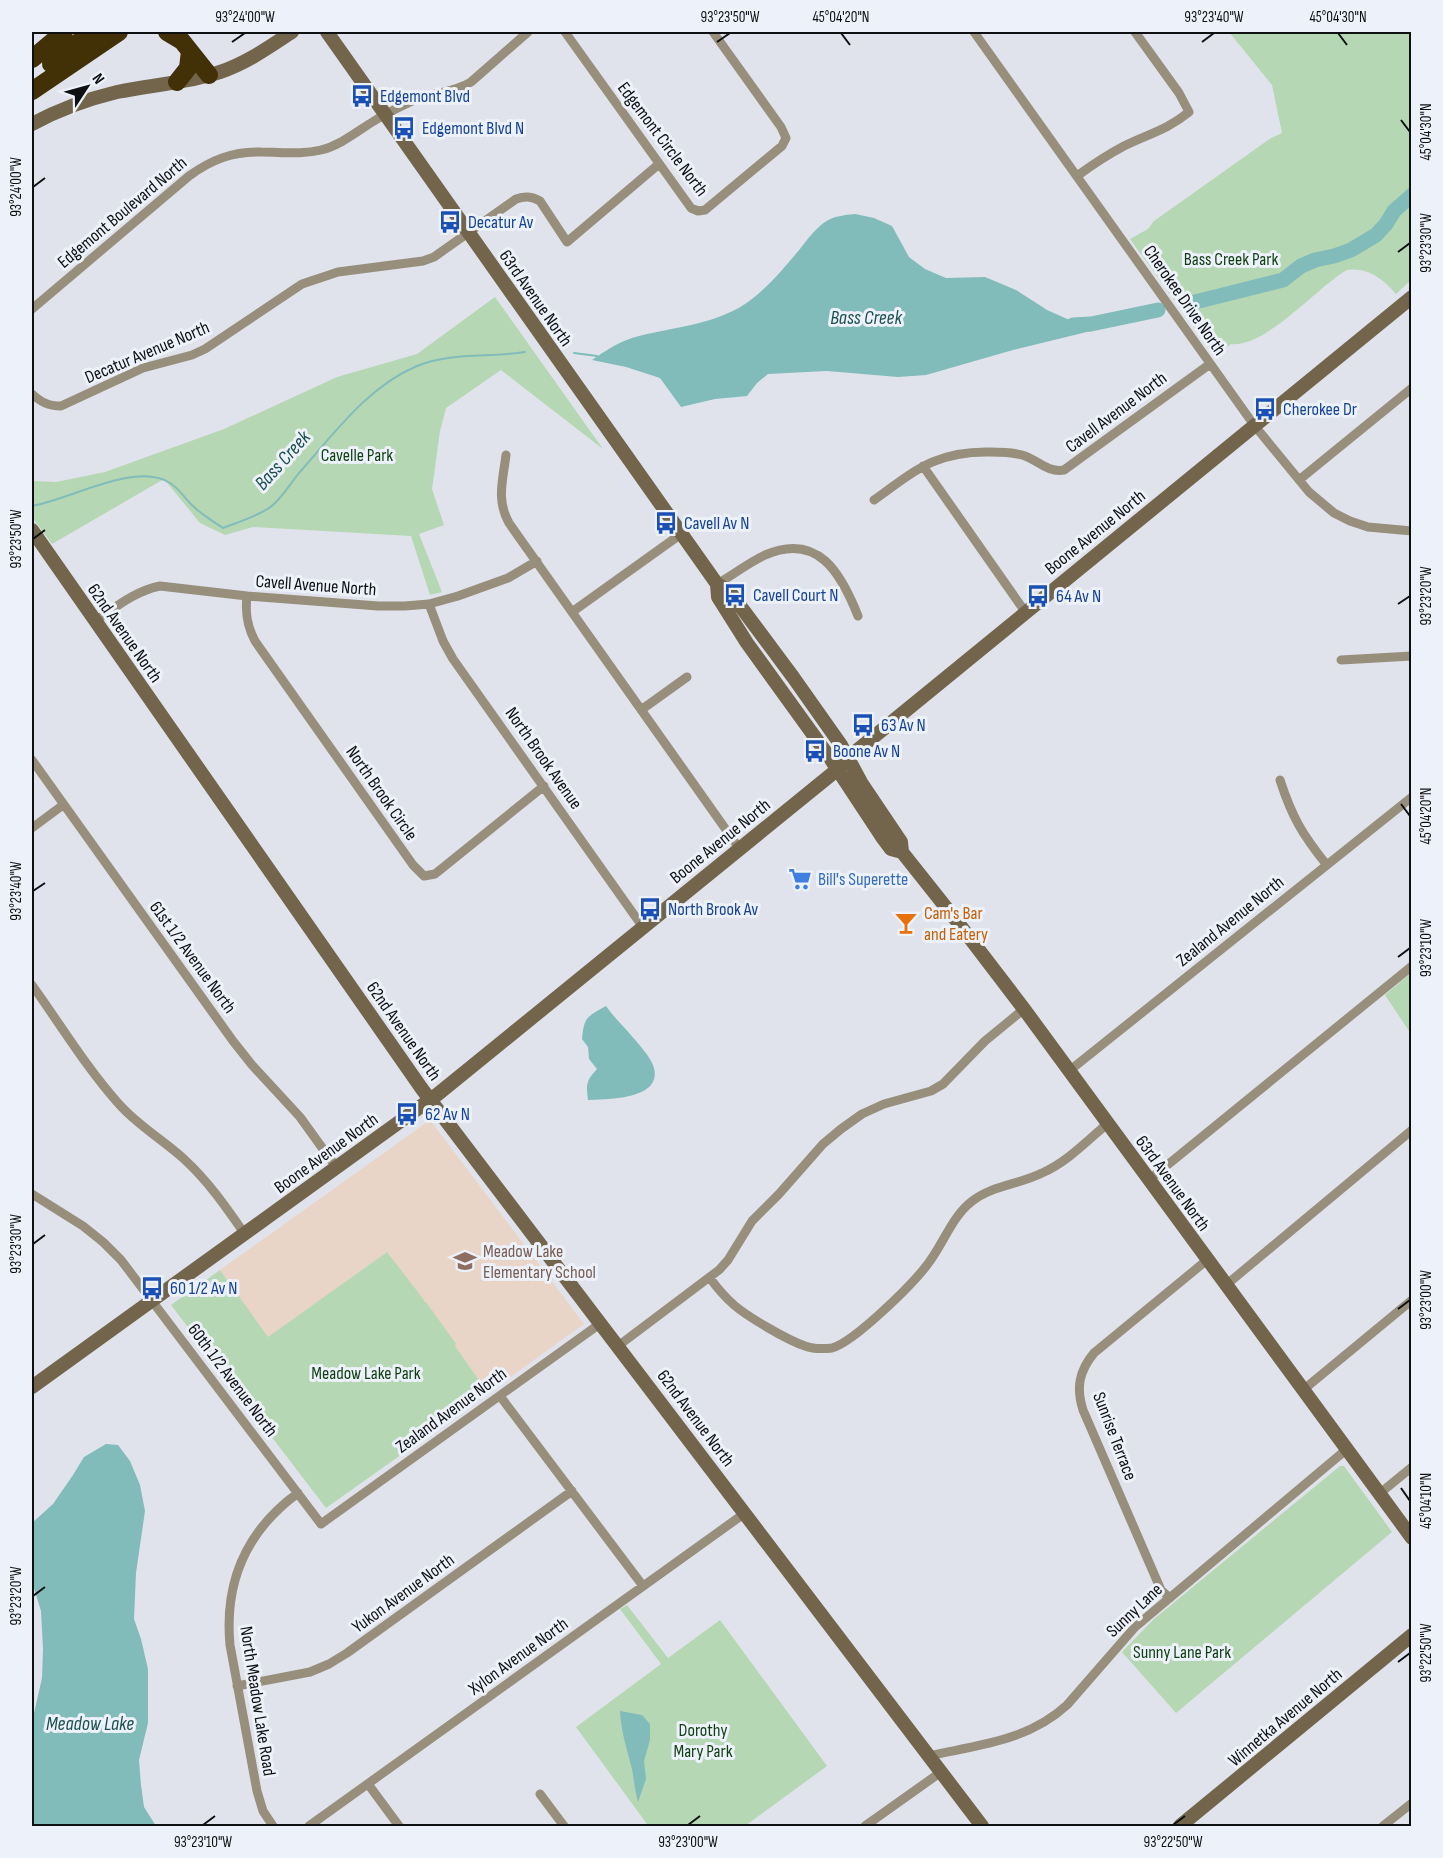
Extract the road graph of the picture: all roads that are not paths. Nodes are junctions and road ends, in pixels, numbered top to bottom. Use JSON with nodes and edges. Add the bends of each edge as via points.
{"nodes":[{"id":1,"x":64,"y":32,"type":"edge"},
{"id":2,"x":91,"y":32,"type":"edge"},
{"id":3,"x":119,"y":32,"type":"edge"},
{"id":4,"x":167,"y":32,"type":"edge"},
{"id":5,"x":189,"y":32,"type":"edge"},
{"id":6,"x":292,"y":32,"type":"edge"},
{"id":7,"x":327,"y":32,"type":"edge"},
{"id":8,"x":528,"y":32,"type":"edge"},
{"id":9,"x":565,"y":32,"type":"edge"},
{"id":10,"x":713,"y":32,"type":"edge"},
{"id":11,"x":974,"y":32,"type":"edge"},
{"id":12,"x":1135,"y":32,"type":"edge"},
{"id":13,"x":190,"y":51,"type":"junction"},
{"id":14,"x":32,"y":59,"type":"edge"},
{"id":15,"x":215,"y":73,"type":"junction"},
{"id":16,"x":32,"y":81,"type":"edge"},
{"id":17,"x":177,"y":82,"type":"junction"},
{"id":18,"x":32,"y":91,"type":"edge"},
{"id":19,"x":385,"y":115,"type":"junction"},
{"id":20,"x":32,"y":124,"type":"edge"},
{"id":21,"x":659,"y":164,"type":"junction"},
{"id":22,"x":1077,"y":176,"type":"junction"},
{"id":23,"x":469,"y":233,"type":"junction"},
{"id":24,"x":1412,"y":297,"type":"edge"},
{"id":25,"x":32,"y":309,"type":"edge"},
{"id":26,"x":1210,"y":364,"type":"junction"},
{"id":27,"x":1412,"y":388,"type":"edge"},
{"id":28,"x":32,"y":394,"type":"edge"},
{"id":29,"x":1254,"y":425,"type":"junction"},
{"id":30,"x":506,"y":455,"type":"dead end"},
{"id":31,"x":922,"y":466,"type":"junction"},
{"id":32,"x":1299,"y":480,"type":"junction"},
{"id":33,"x":874,"y":500,"type":"dead end"},
{"id":34,"x":32,"y":530,"type":"edge"},
{"id":35,"x":1412,"y":531,"type":"edge"},
{"id":36,"x":681,"y":534,"type":"junction"},
{"id":37,"x":36,"y":544,"type":"edge"},
{"id":38,"x":537,"y":561,"type":"junction"},
{"id":39,"x":717,"y":584,"type":"junction"},
{"id":40,"x":247,"y":596,"type":"junction"},
{"id":41,"x":429,"y":604,"type":"junction"},
{"id":42,"x":572,"y":612,"type":"junction"},
{"id":43,"x":1026,"y":613,"type":"junction"},
{"id":44,"x":858,"y":616,"type":"dead end"},
{"id":45,"x":95,"y":621,"type":"junction"},
{"id":46,"x":1412,"y":656,"type":"edge"},
{"id":47,"x":1341,"y":660,"type":"dead end"},
{"id":48,"x":687,"y":677,"type":"dead end"},
{"id":49,"x":641,"y":710,"type":"junction"},
{"id":50,"x":849,"y":757,"type":"junction"},
{"id":51,"x":32,"y":760,"type":"edge"},
{"id":52,"x":838,"y":768,"type":"junction"},
{"id":53,"x":1280,"y":780,"type":"dead end"},
{"id":54,"x":544,"y":786,"type":"junction"},
{"id":55,"x":1412,"y":797,"type":"edge"},
{"id":56,"x":63,"y":805,"type":"junction"},
{"id":57,"x":32,"y":828,"type":"edge"},
{"id":58,"x":739,"y":848,"type":"junction"},
{"id":59,"x":902,"y":852,"type":"junction"},
{"id":60,"x":1326,"y":864,"type":"junction"},
{"id":61,"x":642,"y":927,"type":"junction"},
{"id":62,"x":1412,"y":966,"type":"edge"},
{"id":63,"x":32,"y":985,"type":"edge"},
{"id":64,"x":1024,"y":1010,"type":"junction"},
{"id":65,"x":1069,"y":1071,"type":"junction"},
{"id":66,"x":430,"y":1100,"type":"junction"},
{"id":67,"x":1107,"y":1124,"type":"junction"},
{"id":68,"x":1412,"y":1130,"type":"edge"},
{"id":69,"x":336,"y":1167,"type":"junction"},
{"id":70,"x":1149,"y":1180,"type":"junction"},
{"id":71,"x":32,"y":1194,"type":"edge"},
{"id":72,"x":244,"y":1233,"type":"junction"},
{"id":73,"x":1207,"y":1260,"type":"junction"},
{"id":74,"x":710,"y":1278,"type":"junction"},
{"id":75,"x":1226,"y":1285,"type":"junction"},
{"id":76,"x":152,"y":1299,"type":"junction"},
{"id":77,"x":1412,"y":1300,"type":"edge"},
{"id":78,"x":601,"y":1323,"type":"junction"},
{"id":79,"x":618,"y":1346,"type":"junction"},
{"id":80,"x":32,"y":1388,"type":"edge"},
{"id":81,"x":1303,"y":1390,"type":"junction"},
{"id":82,"x":500,"y":1396,"type":"junction"},
{"id":83,"x":1347,"y":1449,"type":"junction"},
{"id":84,"x":1412,"y":1467,"type":"edge"},
{"id":85,"x":572,"y":1491,"type":"junction"},
{"id":86,"x":298,"y":1493,"type":"junction"},
{"id":87,"x":1379,"y":1494,"type":"junction"},
{"id":88,"x":745,"y":1513,"type":"junction"},
{"id":89,"x":321,"y":1524,"type":"joint"},
{"id":90,"x":1412,"y":1538,"type":"edge"},
{"id":91,"x":643,"y":1586,"type":"junction"},
{"id":92,"x":1170,"y":1598,"type":"junction"},
{"id":93,"x":1412,"y":1635,"type":"edge"},
{"id":94,"x":237,"y":1686,"type":"junction"},
{"id":95,"x":928,"y":1756,"type":"junction"},
{"id":96,"x":940,"y":1772,"type":"junction"},
{"id":97,"x":368,"y":1785,"type":"junction"},
{"id":98,"x":540,"y":1794,"type":"dead end"},
{"id":99,"x":1412,"y":1803,"type":"edge"},
{"id":100,"x":273,"y":1827,"type":"edge"},
{"id":101,"x":309,"y":1827,"type":"edge"},
{"id":102,"x":399,"y":1827,"type":"edge"},
{"id":103,"x":564,"y":1827,"type":"edge"},
{"id":104,"x":865,"y":1827,"type":"edge"},
{"id":105,"x":982,"y":1827,"type":"edge"},
{"id":106,"x":1180,"y":1827,"type":"edge"},
{"id":107,"x":1383,"y":1827,"type":"edge"}],
"edges":[{"from":1,"to":14,"type":"highway"},
{"from":2,"to":16,"type":"highway"},
{"from":3,"to":18,"type":"highway"},
{"from":4,"to":13,"type":"highway"},
{"from":5,"to":15,"type":"highway"},
{"from":6,"to":15,"type":"street","via":[[247,60]]},
{"from":7,"to":19,"type":"street","name":"63rd Avenue North"},
{"from":8,"to":19,"type":"street","name":"Edgemont Boulevard North","via":[[461,88],[425,95]]},
{"from":9,"to":21,"type":"street","name":"Edgemont Circle North"},
{"from":10,"to":21,"type":"street","name":"Edgemont Circle North","via":[[786,138],[782,146],[705,210],[691,208]]},
{"from":11,"to":22,"type":"street","name":"Cherokee Drive North"},
{"from":12,"to":22,"type":"street","via":[[1190,112],[1161,131],[1107,155]]},
{"from":13,"to":15,"type":"highway"},
{"from":13,"to":17,"type":"highway","via":[[188,68]]},
{"from":15,"to":17,"type":"street"},
{"from":17,"to":20,"type":"street","via":[[94,99]]},
{"from":19,"to":23,"type":"street","name":"63rd Avenue North"},
{"from":19,"to":25,"type":"street","name":"Edgemont Boulevard North","via":[[323,150],[241,152],[205,165]]},
{"from":21,"to":23,"type":"street","name":"Decatur Avenue North","via":[[567,242],[540,201],[525,196]]},
{"from":22,"to":26,"type":"street","name":"Cherokee Drive North"},
{"from":23,"to":28,"type":"street","name":"Decatur Avenue North","via":[[423,261],[338,272],[302,285],[205,349],[143,368],[71,403],[50,406]]},
{"from":23,"to":36,"type":"street","name":"63rd Avenue North"},
{"from":24,"to":29,"type":"street","name":"Boone Avenue North"},
{"from":26,"to":29,"type":"street","name":"Cherokee Drive North"},
{"from":26,"to":31,"type":"street","name":"Cavell Avenue North","via":[[1064,471],[1050,470],[1024,455],[1001,452],[963,452]]},
{"from":27,"to":32,"type":"street"},
{"from":29,"to":32,"type":"street","name":"Cherokee Drive North"},
{"from":29,"to":43,"type":"street","name":"Boone Avenue North"},
{"from":30,"to":38,"type":"street","via":[[501,505]]},
{"from":31,"to":33,"type":"street","name":"Cavell Avenue North"},
{"from":31,"to":43,"type":"street"},
{"from":32,"to":35,"type":"street","name":"Cherokee Drive North","via":[[1319,502],[1350,521]]},
{"from":34,"to":37,"type":"street","name":"62nd Avenue North"},
{"from":36,"to":39,"type":"street","name":"63rd Avenue North"},
{"from":36,"to":42,"type":"street"},
{"from":37,"to":45,"type":"street","name":"62nd Avenue North"},
{"from":38,"to":41,"type":"street","name":"Cavell Avenue North","via":[[508,578]]},
{"from":38,"to":42,"type":"street"},
{"from":39,"to":44,"type":"street","via":[[763,556],[791,548],[805,550],[830,564]]},
{"from":39,"to":50,"type":"street","name":"63rd Avenue North","via":[[729,591],[768,642]]},
{"from":39,"to":52,"type":"street","name":"63rd Avenue North","via":[[718,597],[747,644]]},
{"from":40,"to":41,"type":"street","name":"Cavell Avenue North","via":[[378,606]]},
{"from":40,"to":45,"type":"street","name":"Cavell Avenue North","via":[[160,586],[135,594]]},
{"from":40,"to":54,"type":"street","name":"North Brook Circle","via":[[246,619],[255,641],[424,876],[435,874]]},
{"from":41,"to":54,"type":"street","name":"North Brook Avenue","via":[[453,659]]},
{"from":42,"to":49,"type":"street"},
{"from":43,"to":50,"type":"street","name":"Boone Avenue North"},
{"from":45,"to":66,"type":"street","name":"62nd Avenue North"},
{"from":46,"to":47,"type":"street"},
{"from":48,"to":49,"type":"street"},
{"from":49,"to":58,"type":"street"},
{"from":50,"to":52,"type":"street","name":"Boone Avenue North"},
{"from":50,"to":59,"type":"street","name":"63rd Avenue North","via":[[862,784],[901,842]]},
{"from":51,"to":56,"type":"street","name":"61st 1/2 Avenue North"},
{"from":52,"to":58,"type":"street","name":"Boone Avenue North"},
{"from":52,"to":59,"type":"street","name":"63rd Avenue North","via":[[891,849]]},
{"from":53,"to":60,"type":"street","via":[[1297,825]]},
{"from":54,"to":61,"type":"street","name":"North Brook Avenue"},
{"from":55,"to":60,"type":"street","name":"Zealand Avenue North"},
{"from":56,"to":57,"type":"street"},
{"from":56,"to":69,"type":"street","name":"61st 1/2 Avenue North","via":[[233,1041],[300,1117]]},
{"from":58,"to":61,"type":"street","name":"Boone Avenue North"},
{"from":59,"to":64,"type":"street","name":"63rd Avenue North"},
{"from":60,"to":65,"type":"street","name":"Zealand Avenue North"},
{"from":61,"to":66,"type":"street","name":"Boone Avenue North"},
{"from":62,"to":70,"type":"street"},
{"from":63,"to":72,"type":"street","via":[[118,1104],[206,1181]]},
{"from":64,"to":65,"type":"street","name":"63rd Avenue North"},
{"from":64,"to":74,"type":"street","via":[[985,1041],[943,1084],[862,1114],[823,1144],[753,1221],[728,1260]]},
{"from":65,"to":67,"type":"street","name":"63rd Avenue North"},
{"from":66,"to":69,"type":"street","name":"Boone Avenue North"},
{"from":66,"to":78,"type":"street","name":"62nd Avenue North"},
{"from":67,"to":70,"type":"street","name":"63rd Avenue North"},
{"from":67,"to":74,"type":"street","via":[[1053,1168],[984,1192],[969,1204],[912,1283],[844,1343],[820,1349],[795,1342],[737,1307]]},
{"from":68,"to":75,"type":"street"},
{"from":69,"to":72,"type":"street","name":"Boone Avenue North"},
{"from":70,"to":73,"type":"street","name":"63rd Avenue North"},
{"from":71,"to":76,"type":"street","name":"60th 1/2 Avenue North","via":[[103,1242]]},
{"from":72,"to":76,"type":"street","name":"Boone Avenue North"},
{"from":73,"to":75,"type":"street","name":"63rd Avenue North"},
{"from":73,"to":92,"type":"street","name":"Sunrise Terrace","via":[[1094,1353],[1085,1364],[1079,1385],[1083,1410],[1161,1590]]},
{"from":74,"to":79,"type":"street"},
{"from":75,"to":81,"type":"street","name":"63rd Avenue North"},
{"from":76,"to":80,"type":"street","name":"Boone Avenue North"},
{"from":76,"to":86,"type":"street","name":"60th 1/2 Avenue North"},
{"from":77,"to":81,"type":"street"},
{"from":78,"to":79,"type":"street","name":"62nd Avenue North"},
{"from":78,"to":82,"type":"street","name":"Zealand Avenue North"},
{"from":79,"to":88,"type":"street","name":"62nd Avenue North"},
{"from":81,"to":83,"type":"street","name":"63rd Avenue North"},
{"from":82,"to":85,"type":"street"},
{"from":82,"to":89,"type":"street","name":"Zealand Avenue North"},
{"from":83,"to":87,"type":"street","name":"63rd Avenue North"},
{"from":83,"to":92,"type":"street","name":"Sunny Lane"},
{"from":84,"to":87,"type":"street"},
{"from":85,"to":91,"type":"street"},
{"from":85,"to":94,"type":"street","name":"Yukon Avenue North","via":[[329,1664],[310,1672]]},
{"from":86,"to":89,"type":"street","name":"60th 1/2 Avenue North"},
{"from":86,"to":94,"type":"street","name":"North Meadow Lake Road","via":[[280,1506],[252,1539],[234,1580],[228,1623]]},
{"from":87,"to":90,"type":"street","name":"63rd Avenue North"},
{"from":88,"to":91,"type":"street","name":"Xylon Avenue North"},
{"from":88,"to":95,"type":"street","name":"62nd Avenue North"},
{"from":91,"to":97,"type":"street","name":"Xylon Avenue North"},
{"from":92,"to":95,"type":"street","name":"Sunny Lane","via":[[1136,1628],[1067,1705],[1042,1725],[1011,1738]]},
{"from":93,"to":106,"type":"street","name":"Winnetka Avenue North"},
{"from":94,"to":100,"type":"street","name":"North Meadow Lake Road","via":[[257,1791]]},
{"from":95,"to":96,"type":"street","name":"62nd Avenue North"},
{"from":96,"to":104,"type":"street"},
{"from":96,"to":105,"type":"street","name":"62nd Avenue North"},
{"from":97,"to":101,"type":"street","name":"Xylon Avenue North"},
{"from":97,"to":102,"type":"street"},
{"from":98,"to":103,"type":"street"},
{"from":99,"to":107,"type":"street"}]}
